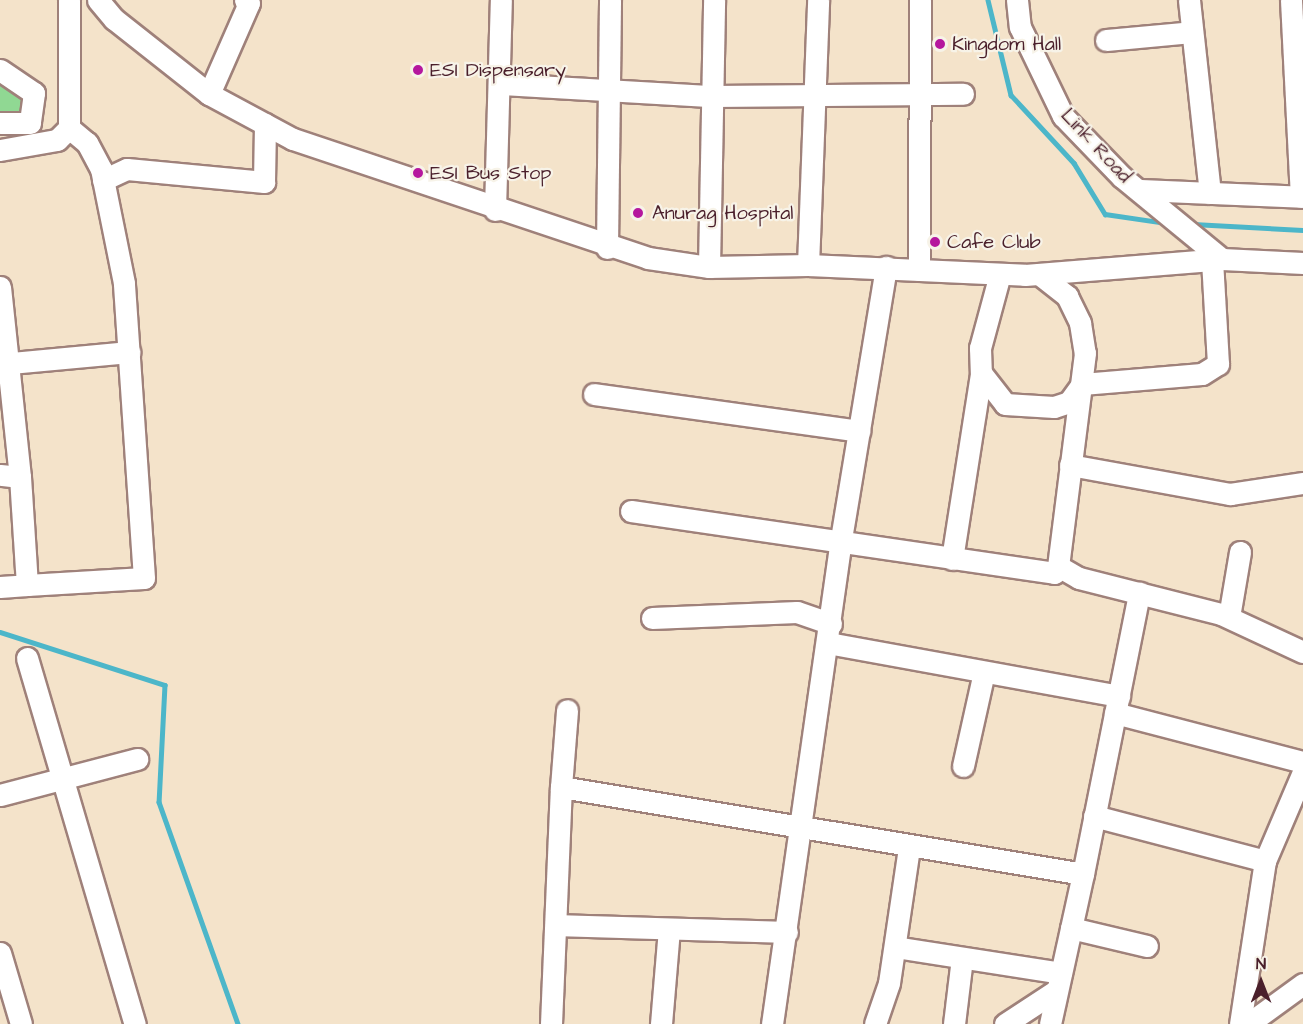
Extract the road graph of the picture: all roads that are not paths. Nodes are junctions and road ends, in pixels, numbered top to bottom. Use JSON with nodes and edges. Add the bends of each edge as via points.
{"nodes":[{"id":1,"x":69,"y":0,"type":"edge"},
{"id":2,"x":98,"y":0,"type":"edge"},
{"id":3,"x":245,"y":0,"type":"edge"},
{"id":4,"x":501,"y":0,"type":"edge"},
{"id":5,"x":610,"y":0,"type":"edge"},
{"id":6,"x":714,"y":0,"type":"edge"},
{"id":7,"x":818,"y":0,"type":"edge"},
{"id":8,"x":920,"y":0,"type":"edge"},
{"id":9,"x":1017,"y":0,"type":"edge"},
{"id":10,"x":1188,"y":0,"type":"edge"},
{"id":11,"x":1291,"y":0,"type":"edge"},
{"id":12,"x":1192,"y":32,"type":"junction"},
{"id":13,"x":1106,"y":40,"type":"dead end"},
{"id":14,"x":0,"y":70,"type":"edge"},
{"id":15,"x":502,"y":84,"type":"junction"},
{"id":16,"x":609,"y":91,"type":"junction"},
{"id":17,"x":209,"y":94,"type":"junction"},
{"id":18,"x":963,"y":94,"type":"dead end"},
{"id":19,"x":713,"y":96,"type":"junction"},
{"id":20,"x":817,"y":96,"type":"junction"},
{"id":21,"x":920,"y":96,"type":"junction"},
{"id":22,"x":0,"y":123,"type":"edge"},
{"id":23,"x":265,"y":124,"type":"junction"},
{"id":24,"x":69,"y":128,"type":"junction"},
{"id":25,"x":0,"y":150,"type":"edge"},
{"id":26,"x":103,"y":180,"type":"junction"},
{"id":27,"x":1210,"y":194,"type":"junction"},
{"id":28,"x":1146,"y":197,"type":"junction"},
{"id":29,"x":1302,"y":197,"type":"edge"},
{"id":30,"x":495,"y":210,"type":"junction"},
{"id":31,"x":607,"y":248,"type":"junction"},
{"id":32,"x":1213,"y":254,"type":"junction"},
{"id":33,"x":1303,"y":263,"type":"edge"},
{"id":34,"x":808,"y":264,"type":"junction"},
{"id":35,"x":709,"y":267,"type":"junction"},
{"id":36,"x":886,"y":267,"type":"junction"},
{"id":37,"x":919,"y":270,"type":"junction"},
{"id":38,"x":1000,"y":273,"type":"junction"},
{"id":39,"x":1039,"y":273,"type":"junction"},
{"id":40,"x":0,"y":287,"type":"edge"},
{"id":41,"x":129,"y":352,"type":"junction"},
{"id":42,"x":4,"y":364,"type":"edge"},
{"id":43,"x":981,"y":373,"type":"junction"},
{"id":44,"x":1082,"y":384,"type":"junction"},
{"id":45,"x":594,"y":394,"type":"dead end"},
{"id":46,"x":859,"y":431,"type":"junction"},
{"id":47,"x":1070,"y":465,"type":"junction"},
{"id":48,"x":10,"y":476,"type":"edge"},
{"id":49,"x":1303,"y":483,"type":"edge"},
{"id":50,"x":631,"y":511,"type":"dead end"},
{"id":51,"x":841,"y":539,"type":"junction"},
{"id":52,"x":1240,"y":552,"type":"dead end"},
{"id":53,"x":952,"y":559,"type":"junction"},
{"id":54,"x":1058,"y":566,"type":"junction"},
{"id":55,"x":27,"y":585,"type":"junction"},
{"id":56,"x":0,"y":587,"type":"edge"},
{"id":57,"x":1139,"y":593,"type":"junction"},
{"id":58,"x":1229,"y":617,"type":"junction"},
{"id":59,"x":652,"y":618,"type":"dead end"},
{"id":60,"x":829,"y":634,"type":"junction"},
{"id":61,"x":1303,"y":652,"type":"edge"},
{"id":62,"x":27,"y":658,"type":"dead end"},
{"id":63,"x":984,"y":672,"type":"junction"},
{"id":64,"x":1117,"y":705,"type":"junction"},
{"id":65,"x":567,"y":710,"type":"dead end"},
{"id":66,"x":138,"y":759,"type":"dead end"},
{"id":67,"x":1303,"y":762,"type":"edge"},
{"id":68,"x":963,"y":766,"type":"dead end"},
{"id":69,"x":1303,"y":772,"type":"edge"},
{"id":70,"x":65,"y":780,"type":"junction"},
{"id":71,"x":561,"y":788,"type":"junction"},
{"id":72,"x":0,"y":795,"type":"edge"},
{"id":73,"x":1094,"y":816,"type":"junction"},
{"id":74,"x":802,"y":831,"type":"junction"},
{"id":75,"x":909,"y":848,"type":"junction"},
{"id":76,"x":1265,"y":861,"type":"junction"},
{"id":77,"x":1083,"y":874,"type":"junction"},
{"id":78,"x":556,"y":925,"type":"junction"},
{"id":79,"x":1071,"y":928,"type":"junction"},
{"id":80,"x":669,"y":929,"type":"junction"},
{"id":81,"x":787,"y":932,"type":"junction"},
{"id":82,"x":1147,"y":946,"type":"dead end"},
{"id":83,"x":895,"y":948,"type":"junction"},
{"id":84,"x":0,"y":953,"type":"edge"},
{"id":85,"x":962,"y":958,"type":"junction"},
{"id":86,"x":1059,"y":981,"type":"junction"},
{"id":87,"x":1303,"y":984,"type":"edge"},
{"id":88,"x":6,"y":998,"type":"edge"},
{"id":89,"x":21,"y":1024,"type":"edge"},
{"id":90,"x":135,"y":1024,"type":"edge"},
{"id":91,"x":551,"y":1024,"type":"edge"},
{"id":92,"x":661,"y":1024,"type":"edge"},
{"id":93,"x":775,"y":1024,"type":"edge"},
{"id":94,"x":875,"y":1024,"type":"edge"},
{"id":95,"x":954,"y":1024,"type":"edge"},
{"id":96,"x":1005,"y":1024,"type":"edge"},
{"id":97,"x":1050,"y":1024,"type":"edge"},
{"id":98,"x":1240,"y":1024,"type":"edge"},
{"id":99,"x":1248,"y":1024,"type":"edge"}],
"edges":[{"from":1,"to":24,"type":"street"},
{"from":2,"to":17,"type":"street","via":[[114,19]]},
{"from":3,"to":17,"type":"street","via":[[249,3]]},
{"from":4,"to":15,"type":"street"},
{"from":5,"to":16,"type":"street"},
{"from":6,"to":19,"type":"street"},
{"from":7,"to":20,"type":"street"},
{"from":8,"to":21,"type":"street"},
{"from":9,"to":28,"type":"street","name":"Link Road","via":[[1020,27],[1063,116]]},
{"from":10,"to":12,"type":"street"},
{"from":11,"to":29,"type":"street"},
{"from":12,"to":13,"type":"street"},
{"from":12,"to":27,"type":"street"},
{"from":14,"to":22,"type":"street","via":[[34,93],[30,123]]},
{"from":15,"to":16,"type":"street"},
{"from":15,"to":30,"type":"street"},
{"from":16,"to":19,"type":"street"},
{"from":16,"to":31,"type":"street"},
{"from":17,"to":23,"type":"street"},
{"from":18,"to":21,"type":"street"},
{"from":19,"to":20,"type":"street"},
{"from":19,"to":35,"type":"street"},
{"from":20,"to":21,"type":"street"},
{"from":20,"to":34,"type":"street"},
{"from":21,"to":37,"type":"street"},
{"from":23,"to":26,"type":"street","via":[[264,182],[127,169]]},
{"from":23,"to":30,"type":"street","via":[[293,139]]},
{"from":24,"to":25,"type":"street","via":[[57,140]]},
{"from":24,"to":26,"type":"street","via":[[87,143]]},
{"from":26,"to":41,"type":"street","via":[[124,283]]},
{"from":27,"to":28,"type":"street"},
{"from":27,"to":29,"type":"street"},
{"from":28,"to":32,"type":"street","name":"Link Road"},
{"from":30,"to":31,"type":"street"},
{"from":31,"to":35,"type":"street"},
{"from":32,"to":33,"type":"street"},
{"from":32,"to":39,"type":"street"},
{"from":32,"to":44,"type":"street","via":[[1218,364],[1202,374]]},
{"from":34,"to":35,"type":"street"},
{"from":34,"to":36,"type":"street"},
{"from":36,"to":37,"type":"street"},
{"from":36,"to":46,"type":"street"},
{"from":37,"to":38,"type":"street"},
{"from":38,"to":39,"type":"street"},
{"from":38,"to":43,"type":"street","via":[[980,348]]},
{"from":39,"to":44,"type":"street","via":[[1067,296],[1080,323]]},
{"from":40,"to":42,"type":"street"},
{"from":41,"to":42,"type":"street"},
{"from":41,"to":55,"type":"street","via":[[144,578]]},
{"from":42,"to":48,"type":"street"},
{"from":43,"to":44,"type":"street","via":[[1005,404],[1028,407],[1069,402]]},
{"from":43,"to":53,"type":"street"},
{"from":44,"to":47,"type":"street"},
{"from":45,"to":46,"type":"street"},
{"from":46,"to":51,"type":"street"},
{"from":47,"to":49,"type":"street","via":[[1230,494]]},
{"from":47,"to":54,"type":"street"},
{"from":48,"to":55,"type":"street"},
{"from":50,"to":51,"type":"street"},
{"from":51,"to":53,"type":"street"},
{"from":51,"to":60,"type":"street"},
{"from":52,"to":58,"type":"street"},
{"from":53,"to":54,"type":"street","via":[[1054,573]]},
{"from":54,"to":57,"type":"street","via":[[1079,578]]},
{"from":55,"to":56,"type":"street"},
{"from":57,"to":58,"type":"street"},
{"from":57,"to":64,"type":"street"},
{"from":58,"to":61,"type":"street"},
{"from":59,"to":60,"type":"street","via":[[797,612]]},
{"from":60,"to":63,"type":"street"},
{"from":60,"to":74,"type":"street"},
{"from":62,"to":70,"type":"street"},
{"from":63,"to":64,"type":"street"},
{"from":63,"to":68,"type":"street"},
{"from":64,"to":67,"type":"street"},
{"from":64,"to":73,"type":"street"},
{"from":65,"to":71,"type":"street"},
{"from":66,"to":70,"type":"street"},
{"from":69,"to":76,"type":"street"},
{"from":70,"to":72,"type":"street"},
{"from":70,"to":90,"type":"street"},
{"from":71,"to":74,"type":"street"},
{"from":71,"to":78,"type":"street"},
{"from":73,"to":76,"type":"street"},
{"from":73,"to":77,"type":"street"},
{"from":74,"to":75,"type":"street"},
{"from":74,"to":81,"type":"street"},
{"from":75,"to":77,"type":"street"},
{"from":75,"to":83,"type":"street"},
{"from":76,"to":98,"type":"street"},
{"from":77,"to":79,"type":"street"},
{"from":78,"to":80,"type":"street"},
{"from":78,"to":91,"type":"street"},
{"from":79,"to":82,"type":"street"},
{"from":79,"to":86,"type":"street"},
{"from":80,"to":81,"type":"street"},
{"from":80,"to":92,"type":"street"},
{"from":81,"to":93,"type":"street"},
{"from":83,"to":85,"type":"street"},
{"from":83,"to":94,"type":"street"},
{"from":84,"to":88,"type":"street"},
{"from":85,"to":86,"type":"street"},
{"from":85,"to":95,"type":"street"},
{"from":86,"to":96,"type":"street"},
{"from":86,"to":97,"type":"street"},
{"from":87,"to":99,"type":"street"},
{"from":88,"to":89,"type":"street"}]}
